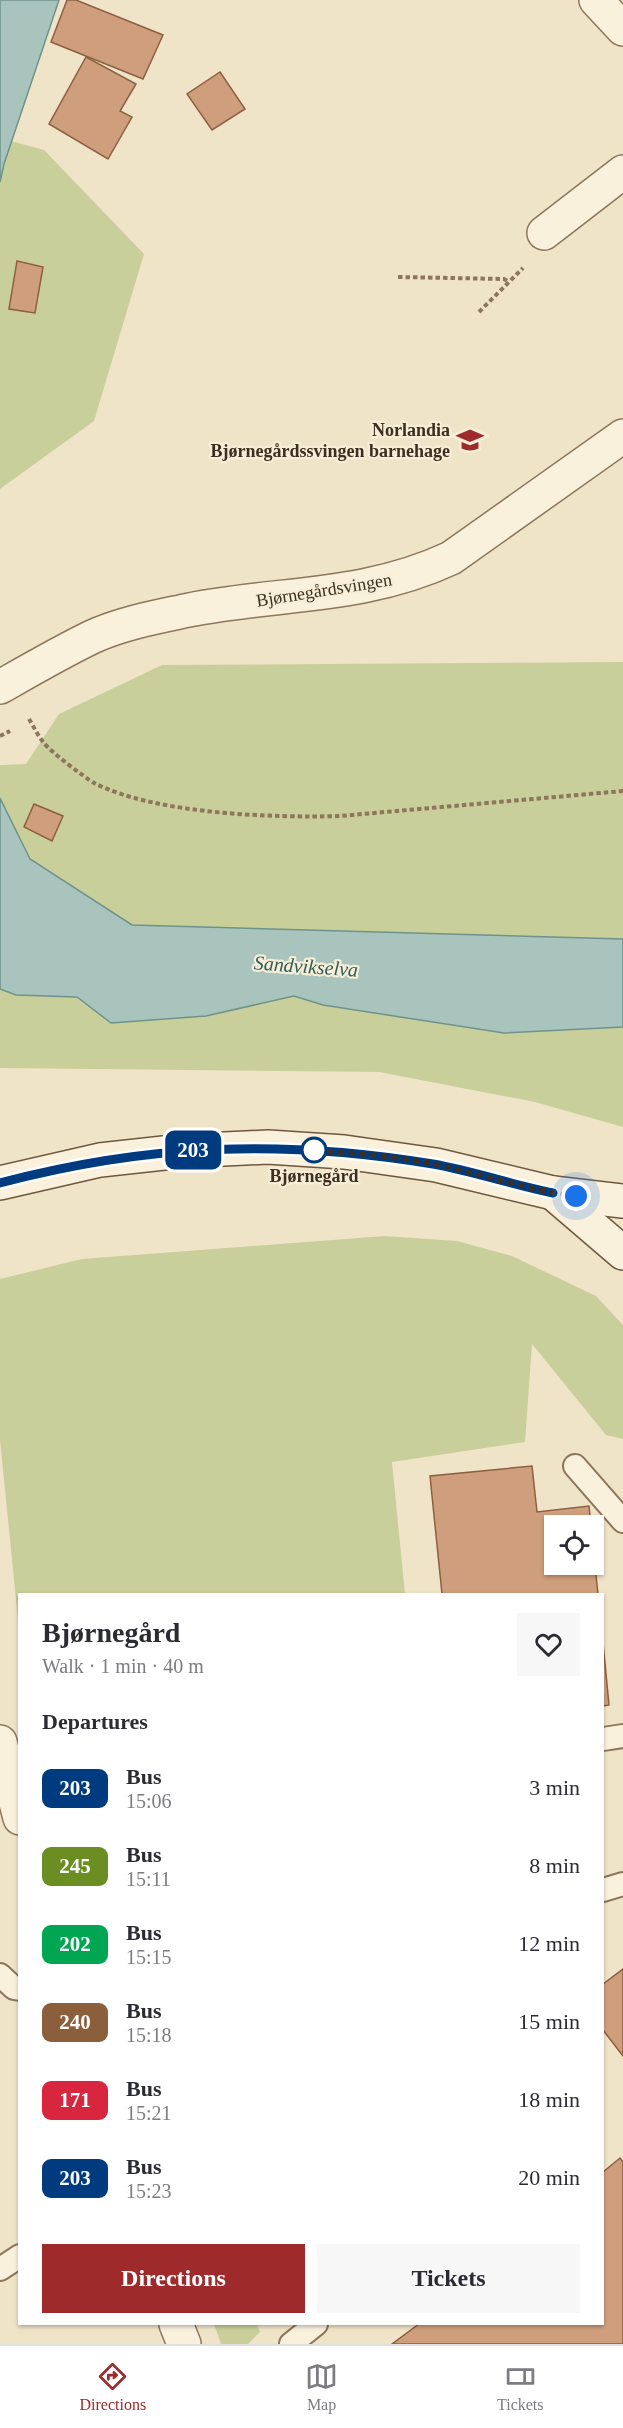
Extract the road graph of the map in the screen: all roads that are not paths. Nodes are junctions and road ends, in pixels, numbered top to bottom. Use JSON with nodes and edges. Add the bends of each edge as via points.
{"nodes":[{"id":1,"x":596,"y":0,"type":"edge"},
{"id":2,"x":623,"y":29,"type":"edge"},
{"id":3,"x":623,"y":172,"type":"edge"},
{"id":4,"x":544,"y":233,"type":"road end"},
{"id":5,"x":623,"y":436,"type":"edge"},
{"id":6,"x":0,"y":687,"type":"edge"},
{"id":7,"x":0,"y":1183,"type":"edge"},
{"id":8,"x":553,"y":1193,"type":"junction"},
{"id":9,"x":623,"y":1201,"type":"edge"},
{"id":10,"x":623,"y":1253,"type":"edge"},
{"id":11,"x":575,"y":1466,"type":"dead end"},
{"id":12,"x":623,"y":1521,"type":"edge"},
{"id":13,"x":623,"y":1736,"type":"edge"},
{"id":14,"x":604,"y":1739,"type":"edge"},
{"id":15,"x":0,"y":1742,"type":"edge"},
{"id":16,"x":18,"y":1810,"type":"edge"},
{"id":17,"x":623,"y":1884,"type":"edge"},
{"id":18,"x":604,"y":1890,"type":"edge"},
{"id":19,"x":0,"y":1975,"type":"edge"},
{"id":20,"x":18,"y":1989,"type":"edge"},
{"id":21,"x":18,"y":2257,"type":"edge"},
{"id":22,"x":0,"y":2269,"type":"edge"},
{"id":23,"x":176,"y":2325,"type":"edge"},
{"id":24,"x":315,"y":2325,"type":"edge"},
{"id":25,"x":184,"y":2344,"type":"edge"},
{"id":26,"x":291,"y":2344,"type":"edge"}],
"edges":[{"from":1,"to":2,"type":"street"},
{"from":3,"to":4,"type":"street"},
{"from":5,"to":6,"type":"street","name":"Bjørnegårdsvingen","via":[[451,558],[420,572],[378,584],[190,610],[123,626],[93,637]]},
{"from":7,"to":8,"type":"street","via":[[100,1160],[182,1150],[268,1147],[344,1152],[436,1165]]},
{"from":8,"to":9,"type":"street"},
{"from":8,"to":10,"type":"street"},
{"from":11,"to":12,"type":"lane"},
{"from":13,"to":14,"type":"lane"},
{"from":15,"to":16,"type":"street"},
{"from":17,"to":18,"type":"lane"},
{"from":19,"to":20,"type":"lane"},
{"from":21,"to":22,"type":"lane"},
{"from":23,"to":25,"type":"street"},
{"from":24,"to":26,"type":"lane"}]}
